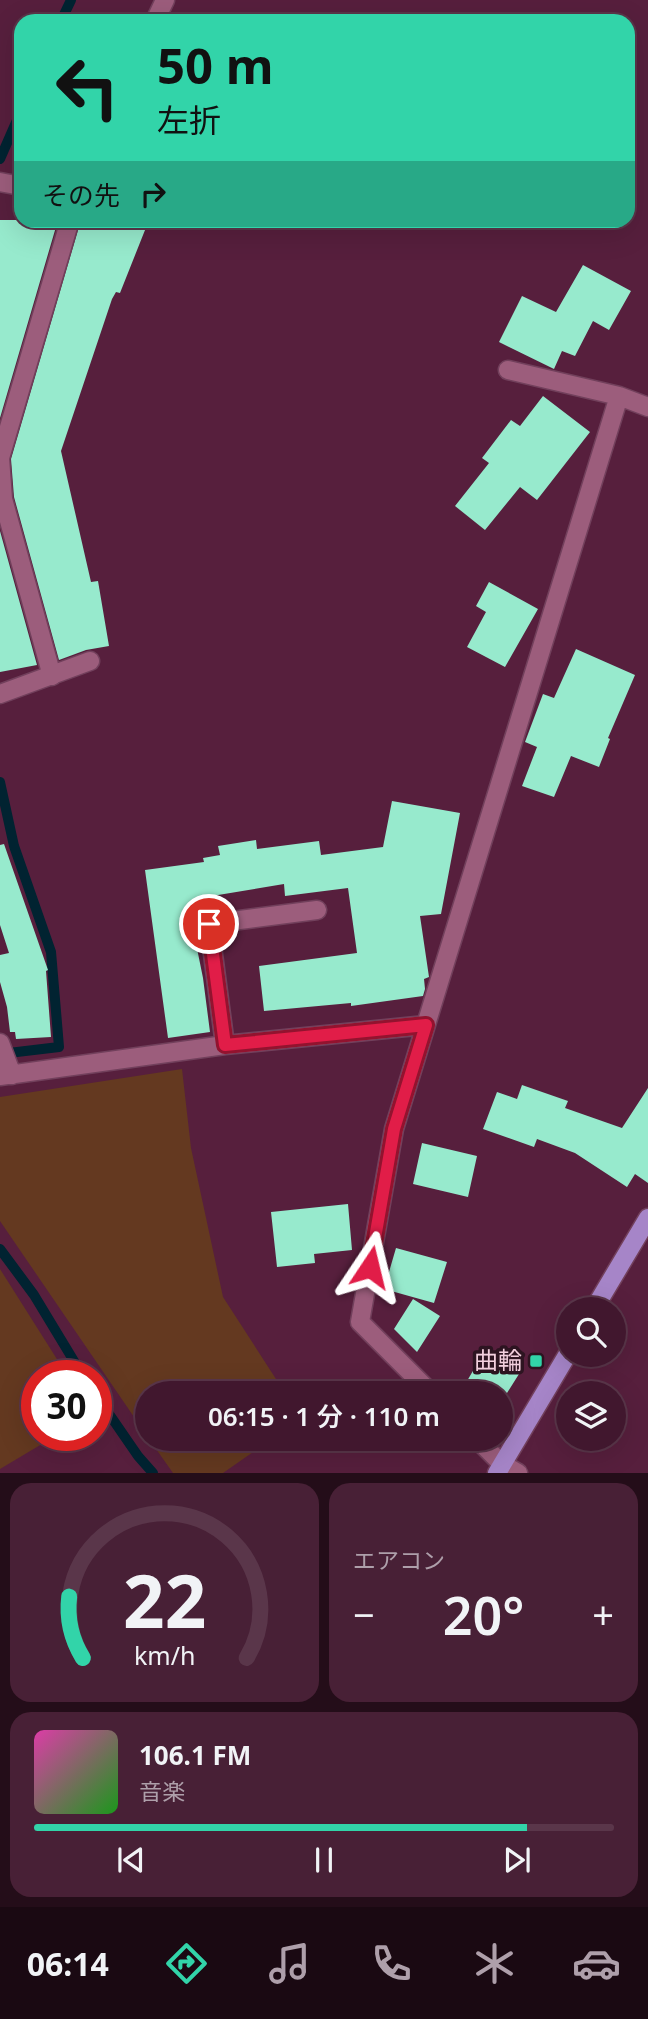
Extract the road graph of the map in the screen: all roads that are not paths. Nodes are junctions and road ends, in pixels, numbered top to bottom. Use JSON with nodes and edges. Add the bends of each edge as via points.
{"nodes":[{"id":1,"x":68,"y":228,"type":"edge"},
{"id":2,"x":508,"y":370,"type":"dead end"},
{"id":3,"x":619,"y":396,"type":"junction"},
{"id":4,"x":648,"y":407,"type":"edge"},
{"id":5,"x":90,"y":661,"type":"dead end"},
{"id":6,"x":52,"y":676,"type":"junction"},
{"id":7,"x":0,"y":694,"type":"edge"},
{"id":8,"x":317,"y":910,"type":"dead end"},
{"id":9,"x":426,"y":1025,"type":"junction"},
{"id":10,"x":0,"y":1043,"type":"edge"},
{"id":11,"x":225,"y":1045,"type":"junction"},
{"id":12,"x":6,"y":1076,"type":"edge"},
{"id":13,"x":648,"y":1218,"type":"edge"},
{"id":14,"x":601,"y":1297,"type":"edge"},
{"id":15,"x":560,"y":1367,"type":"edge"},
{"id":16,"x":419,"y":1381,"type":"edge"},
{"id":17,"x":486,"y":1451,"type":"edge"},
{"id":18,"x":499,"y":1469,"type":"edge"},
{"id":19,"x":518,"y":1473,"type":"edge"}],
"edges":[{"from":1,"to":6,"type":"street","via":[[0,458],[3,499]]},
{"from":2,"to":3,"type":"street"},
{"from":3,"to":4,"type":"street"},
{"from":3,"to":9,"type":"street"},
{"from":5,"to":6,"type":"street"},
{"from":6,"to":7,"type":"street"},
{"from":8,"to":11,"type":"street","via":[[209,924]]},
{"from":9,"to":11,"type":"street"},
{"from":9,"to":16,"type":"street","via":[[394,1129],[360,1322]]},
{"from":10,"to":12,"type":"street"},
{"from":11,"to":12,"type":"street"},
{"from":13,"to":14,"type":"main road"},
{"from":15,"to":18,"type":"main road"},
{"from":17,"to":18,"type":"street"},
{"from":18,"to":19,"type":"street"}]}
